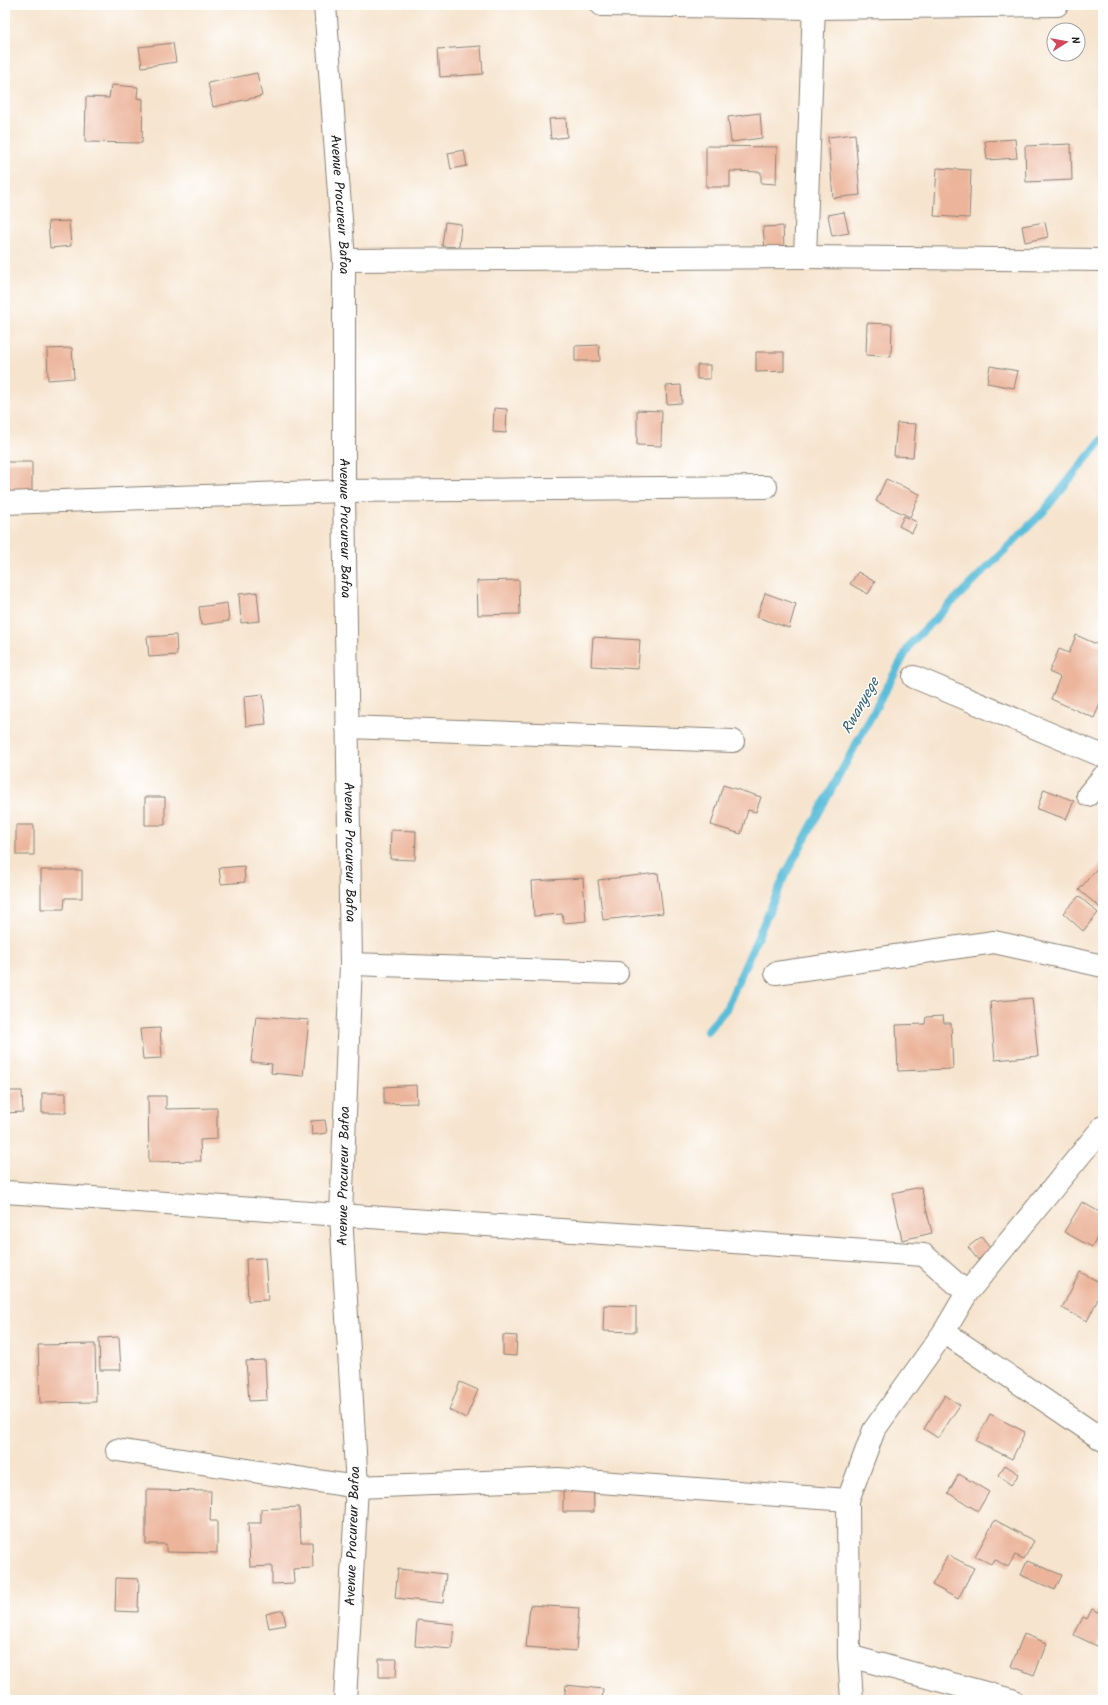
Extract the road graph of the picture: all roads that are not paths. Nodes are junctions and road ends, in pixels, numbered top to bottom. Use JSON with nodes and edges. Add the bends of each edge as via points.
{"nodes":[{"id":1,"x":325,"y":5,"type":"edge"},
{"id":2,"x":602,"y":5,"type":"edge"},
{"id":3,"x":1057,"y":5,"type":"edge"},
{"id":4,"x":814,"y":6,"type":"edge"},
{"id":5,"x":805,"y":257,"type":"junction"},
{"id":6,"x":344,"y":260,"type":"junction"},
{"id":7,"x":1103,"y":260,"type":"edge"},
{"id":8,"x":766,"y":487,"type":"dead end"},
{"id":9,"x":344,"y":491,"type":"junction"},
{"id":10,"x":5,"y":504,"type":"edge"},
{"id":11,"x":914,"y":677,"type":"dead end"},
{"id":12,"x":347,"y":727,"type":"junction"},
{"id":13,"x":733,"y":741,"type":"dead end"},
{"id":14,"x":1103,"y":756,"type":"edge"},
{"id":15,"x":1103,"y":776,"type":"edge"},
{"id":16,"x":1088,"y":796,"type":"dead end"},
{"id":17,"x":351,"y":964,"type":"junction"},
{"id":18,"x":1103,"y":966,"type":"edge"},
{"id":19,"x":617,"y":973,"type":"dead end"},
{"id":20,"x":776,"y":973,"type":"dead end"},
{"id":21,"x":1103,"y":1127,"type":"edge"},
{"id":22,"x":5,"y":1192,"type":"edge"},
{"id":23,"x":341,"y":1215,"type":"junction"},
{"id":24,"x":967,"y":1293,"type":"junction"},
{"id":25,"x":944,"y":1332,"type":"junction"},
{"id":26,"x":1103,"y":1440,"type":"edge"},
{"id":27,"x":117,"y":1450,"type":"dead end"},
{"id":28,"x":357,"y":1487,"type":"junction"},
{"id":29,"x":848,"y":1500,"type":"junction"},
{"id":30,"x":849,"y":1656,"type":"junction"},
{"id":31,"x":345,"y":1700,"type":"edge"},
{"id":32,"x":852,"y":1700,"type":"edge"},
{"id":33,"x":1012,"y":1700,"type":"edge"}],
"edges":[{"from":1,"to":6,"type":"street","name":"Avenue Procureur Bafoa"},
{"from":2,"to":4,"type":"street"},
{"from":3,"to":4,"type":"street"},
{"from":4,"to":5,"type":"street"},
{"from":5,"to":6,"type":"street"},
{"from":5,"to":7,"type":"street"},
{"from":6,"to":9,"type":"street","name":"Avenue Procureur Bafoa"},
{"from":8,"to":9,"type":"street"},
{"from":9,"to":10,"type":"street"},
{"from":9,"to":12,"type":"street","name":"Avenue Procureur Bafoa"},
{"from":11,"to":14,"type":"street"},
{"from":12,"to":13,"type":"street"},
{"from":12,"to":17,"type":"street","name":"Avenue Procureur Bafoa"},
{"from":15,"to":16,"type":"street"},
{"from":17,"to":19,"type":"street"},
{"from":17,"to":23,"type":"street","name":"Avenue Procureur Bafoa"},
{"from":18,"to":20,"type":"street","via":[[994,942]]},
{"from":21,"to":24,"type":"street"},
{"from":22,"to":23,"type":"street"},
{"from":23,"to":24,"type":"street","via":[[924,1255]]},
{"from":23,"to":28,"type":"street","name":"Avenue Procureur Bafoa"},
{"from":24,"to":25,"type":"street"},
{"from":25,"to":26,"type":"street"},
{"from":25,"to":29,"type":"street","via":[[874,1430]]},
{"from":27,"to":28,"type":"street"},
{"from":28,"to":29,"type":"street","via":[[558,1480]]},
{"from":28,"to":31,"type":"street","name":"Avenue Procureur Bafoa"},
{"from":29,"to":30,"type":"street"},
{"from":30,"to":32,"type":"street"},
{"from":30,"to":33,"type":"street"}]}
